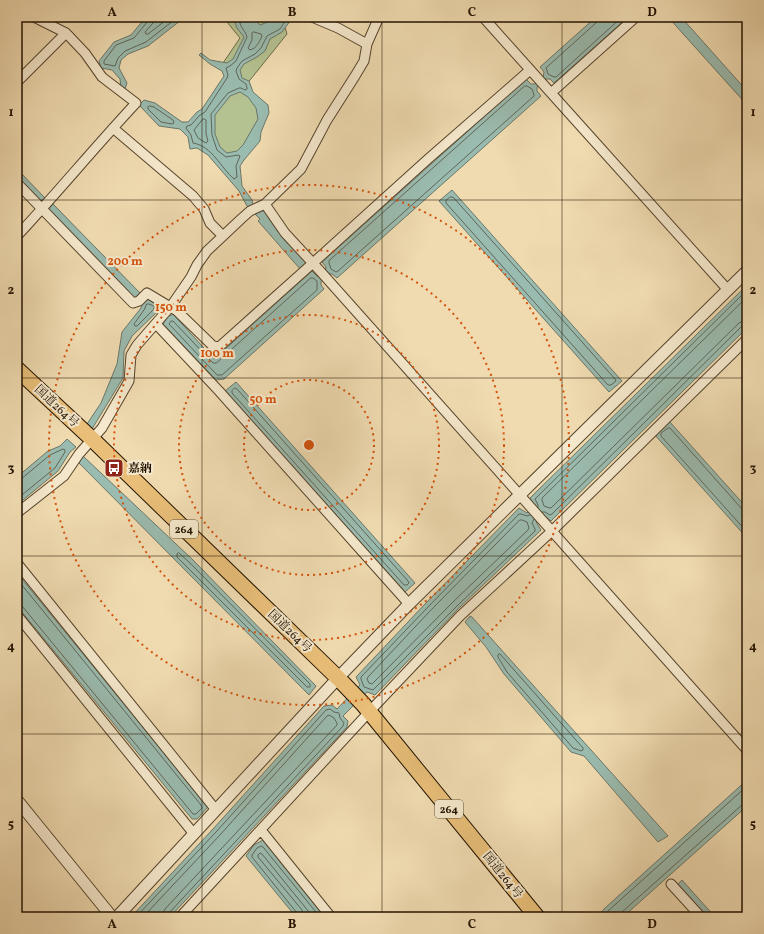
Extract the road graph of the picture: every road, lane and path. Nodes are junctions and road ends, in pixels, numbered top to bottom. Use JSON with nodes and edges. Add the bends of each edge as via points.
{"nodes":[{"id":1,"x":34,"y":17,"type":"edge"},
{"id":2,"x":312,"y":17,"type":"edge"},
{"id":3,"x":379,"y":17,"type":"edge"},
{"id":4,"x":483,"y":17,"type":"edge"},
{"id":5,"x":636,"y":17,"type":"edge"},
{"id":6,"x":66,"y":33,"type":"junction"},
{"id":7,"x":367,"y":44,"type":"junction"},
{"id":8,"x":530,"y":70,"type":"junction"},
{"id":9,"x":17,"y":82,"type":"edge"},
{"id":10,"x":551,"y":93,"type":"junction"},
{"id":11,"x":113,"y":128,"type":"junction"},
{"id":12,"x":17,"y":183,"type":"edge"},
{"id":13,"x":258,"y":208,"type":"junction"},
{"id":14,"x":42,"y":209,"type":"junction"},
{"id":15,"x":17,"y":236,"type":"edge"},
{"id":16,"x":223,"y":236,"type":"junction"},
{"id":17,"x":313,"y":263,"type":"junction"},
{"id":18,"x":747,"y":271,"type":"edge"},
{"id":19,"x":728,"y":290,"type":"junction"},
{"id":20,"x":167,"y":311,"type":"junction"},
{"id":21,"x":156,"y":324,"type":"junction"},
{"id":22,"x":747,"y":339,"type":"edge"},
{"id":23,"x":17,"y":369,"type":"edge"},
{"id":24,"x":92,"y":439,"type":"junction"},
{"id":25,"x":519,"y":495,"type":"junction"},
{"id":26,"x":17,"y":513,"type":"edge"},
{"id":27,"x":552,"y":531,"type":"junction"},
{"id":28,"x":17,"y":563,"type":"edge"},
{"id":29,"x":409,"y":604,"type":"junction"},
{"id":30,"x":17,"y":615,"type":"edge"},
{"id":31,"x":338,"y":678,"type":"junction"},
{"id":32,"x":365,"y":706,"type":"junction"},
{"id":33,"x":747,"y":750,"type":"edge"},
{"id":34,"x":17,"y":800,"type":"edge"},
{"id":35,"x":216,"y":810,"type":"junction"},
{"id":36,"x":261,"y":830,"type":"junction"},
{"id":37,"x":194,"y":834,"type":"junction"},
{"id":38,"x":671,"y":884,"type":"dead end"},
{"id":39,"x":112,"y":917,"type":"edge"},
{"id":40,"x":117,"y":917,"type":"edge"},
{"id":41,"x":180,"y":917,"type":"edge"},
{"id":42,"x":331,"y":917,"type":"edge"},
{"id":43,"x":538,"y":917,"type":"edge"},
{"id":44,"x":701,"y":917,"type":"edge"}],
"edges":[{"from":1,"to":6,"type":"street"},
{"from":2,"to":7,"type":"street"},
{"from":3,"to":7,"type":"street"},
{"from":4,"to":8,"type":"street"},
{"from":5,"to":10,"type":"street"},
{"from":6,"to":9,"type":"street"},
{"from":6,"to":11,"type":"street","via":[[85,53],[102,77],[136,104]]},
{"from":7,"to":13,"type":"street","via":[[364,60],[327,120],[301,169]]},
{"from":8,"to":10,"type":"street"},
{"from":8,"to":17,"type":"street"},
{"from":10,"to":19,"type":"street"},
{"from":11,"to":14,"type":"street"},
{"from":11,"to":16,"type":"street","via":[[193,196],[204,209],[210,223]]},
{"from":12,"to":14,"type":"street"},
{"from":13,"to":16,"type":"street"},
{"from":13,"to":17,"type":"street"},
{"from":14,"to":15,"type":"street"},
{"from":14,"to":20,"type":"street","via":[[133,303],[147,293]]},
{"from":16,"to":20,"type":"street","via":[[207,251]]},
{"from":17,"to":20,"type":"street","via":[[219,346],[213,346],[178,311]]},
{"from":17,"to":25,"type":"street"},
{"from":18,"to":19,"type":"street"},
{"from":19,"to":25,"type":"street"},
{"from":20,"to":21,"type":"street"},
{"from":21,"to":24,"type":"street","via":[[131,355],[129,380],[102,428]]},
{"from":21,"to":29,"type":"street"},
{"from":22,"to":27,"type":"street"},
{"from":23,"to":24,"type":"highway","name":"国道264号","number":"264"},
{"from":24,"to":26,"type":"street","via":[[64,476]]},
{"from":24,"to":31,"type":"highway","name":"国道264号","number":"264"},
{"from":25,"to":27,"type":"street"},
{"from":25,"to":29,"type":"street"},
{"from":27,"to":32,"type":"street"},
{"from":27,"to":33,"type":"street"},
{"from":28,"to":35,"type":"street"},
{"from":29,"to":31,"type":"street"},
{"from":30,"to":37,"type":"street"},
{"from":31,"to":32,"type":"highway","name":"国道264号","number":"264"},
{"from":31,"to":35,"type":"street"},
{"from":32,"to":36,"type":"street"},
{"from":32,"to":43,"type":"highway","name":"国道264号","number":"264"},
{"from":34,"to":39,"type":"street"},
{"from":35,"to":37,"type":"street"},
{"from":36,"to":41,"type":"street"},
{"from":36,"to":42,"type":"street"},
{"from":37,"to":40,"type":"street"},
{"from":38,"to":44,"type":"street"}]}
